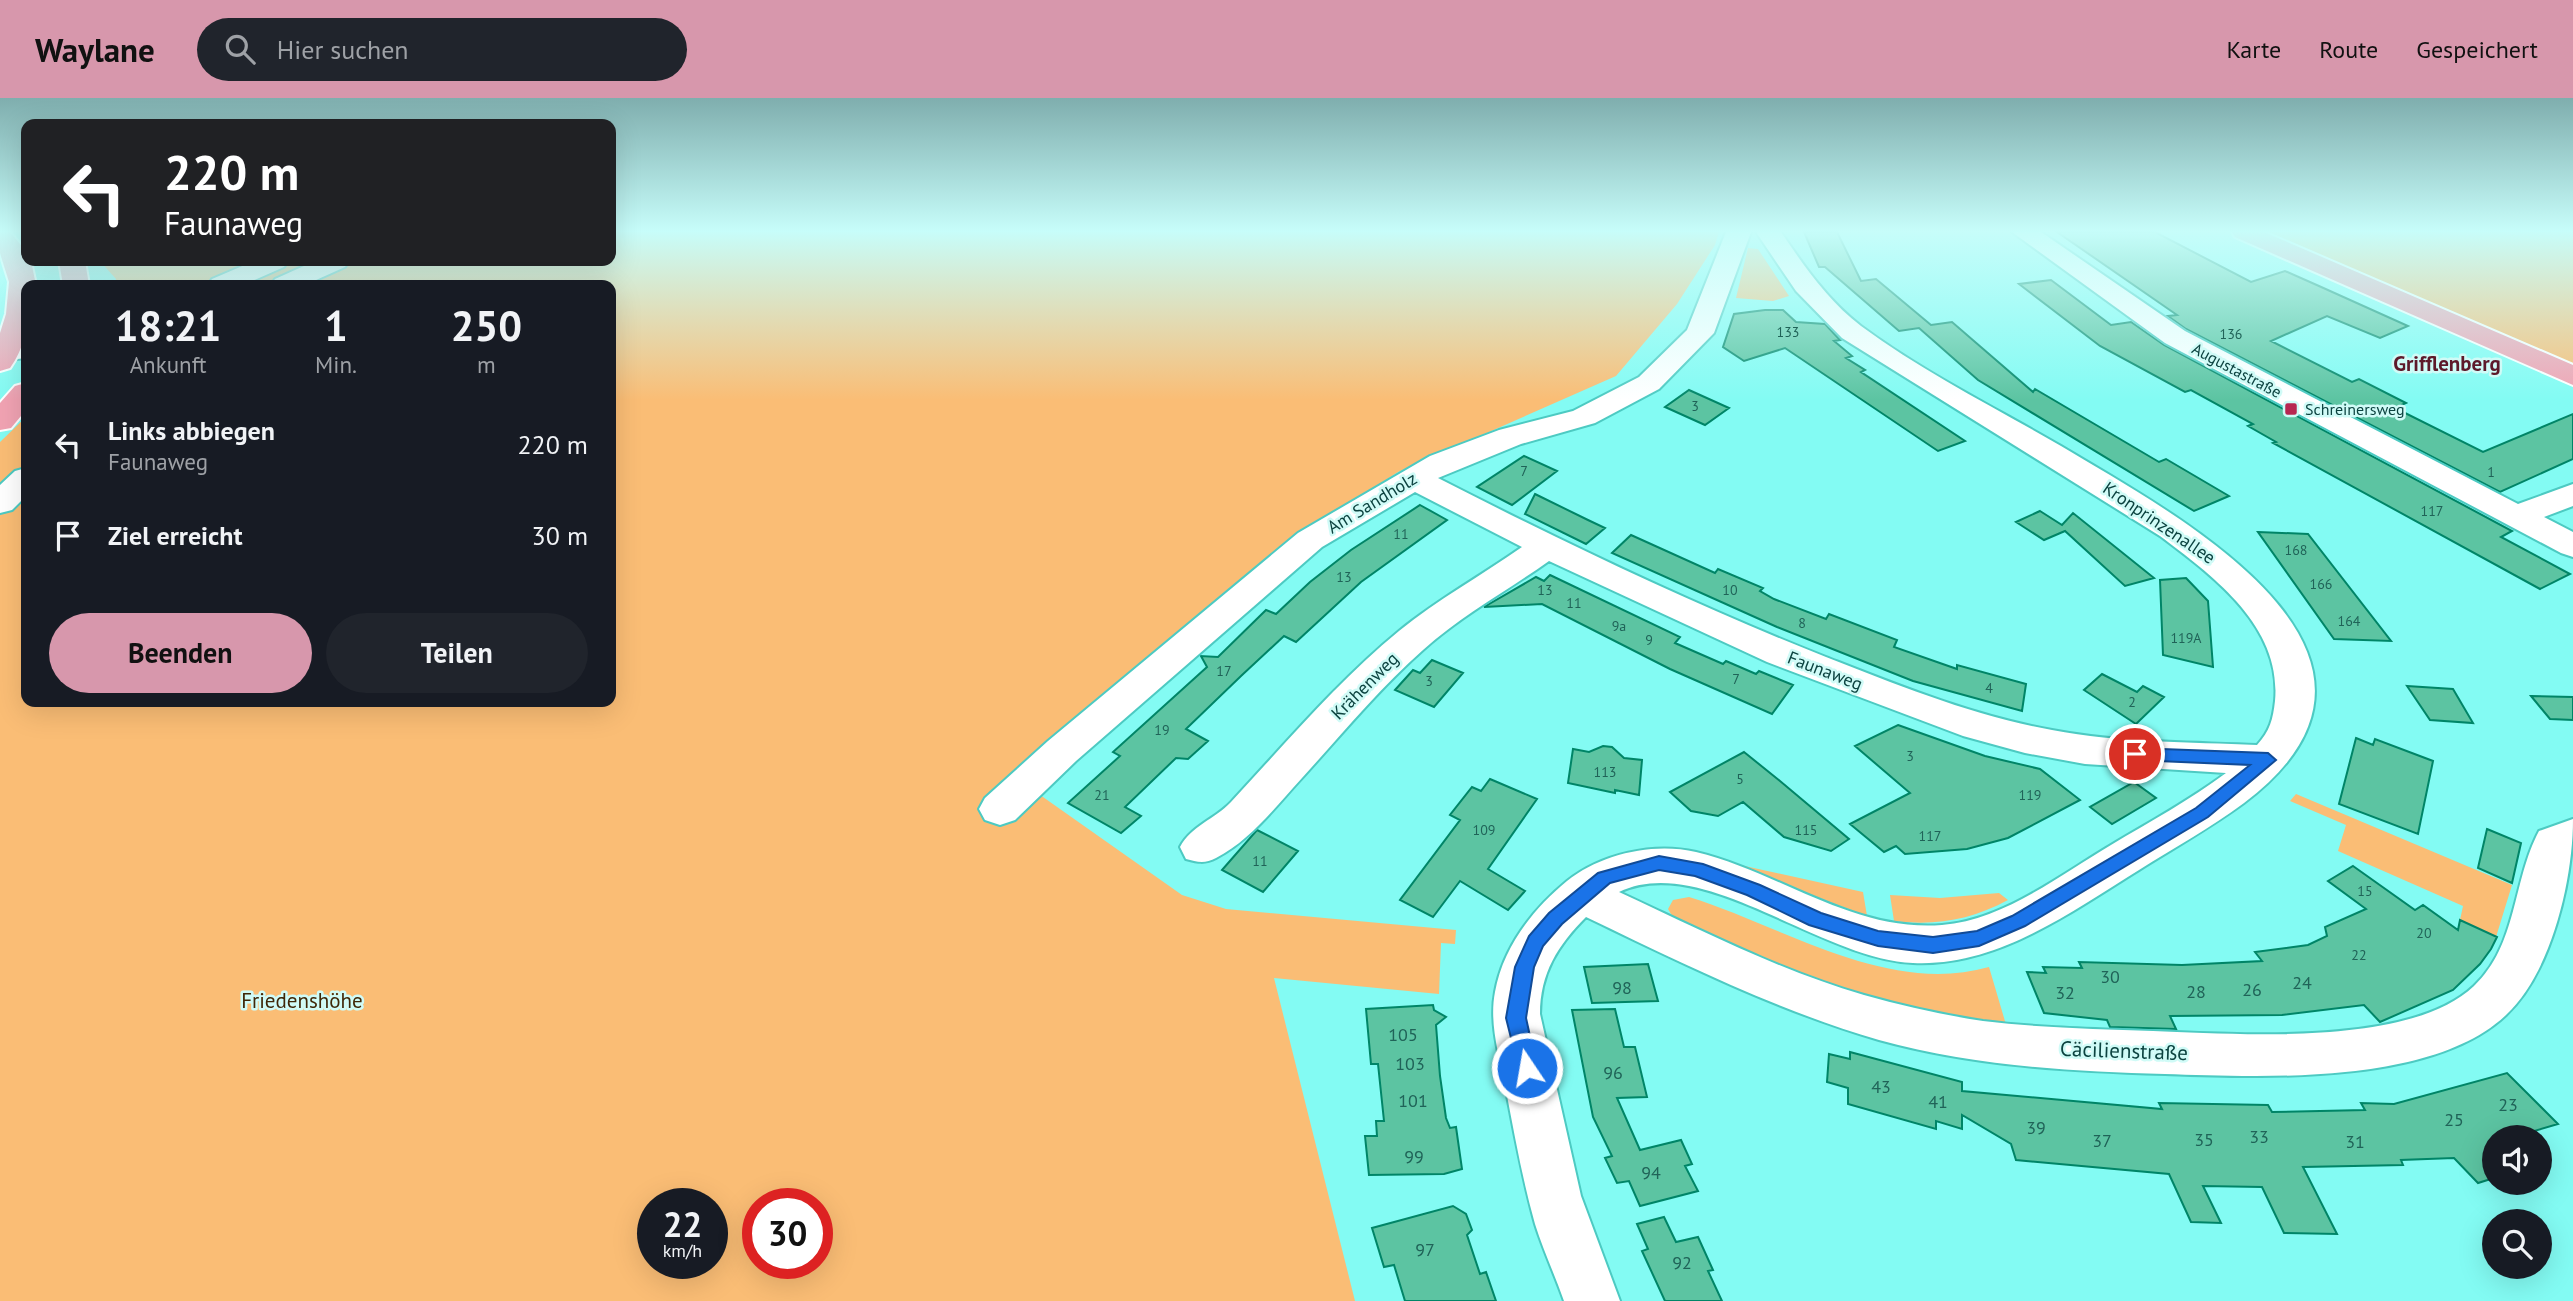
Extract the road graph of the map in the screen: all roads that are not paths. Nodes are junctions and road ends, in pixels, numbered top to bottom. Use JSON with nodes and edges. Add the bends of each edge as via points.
{"nodes":[{"id":1,"x":1717,"y":288,"type":"edge"},
{"id":2,"x":1807,"y":288,"type":"edge"},
{"id":3,"x":2105,"y":288,"type":"edge"},
{"id":4,"x":2372,"y":288,"type":"edge"},
{"id":5,"x":21,"y":312,"type":"edge"},
{"id":6,"x":10,"y":355,"type":"edge"},
{"id":7,"x":2573,"y":376,"type":"edge"},
{"id":8,"x":21,"y":397,"type":"edge"},
{"id":9,"x":0,"y":421,"type":"edge"},
{"id":10,"x":1412,"y":478,"type":"junction"},
{"id":11,"x":21,"y":483,"type":"edge"},
{"id":12,"x":2573,"y":495,"type":"edge"},
{"id":13,"x":0,"y":503,"type":"edge"},
{"id":14,"x":2517,"y":516,"type":"junction"},
{"id":15,"x":2573,"y":546,"type":"edge"},
{"id":16,"x":1545,"y":547,"type":"junction"},
{"id":17,"x":2268,"y":760,"type":"junction"},
{"id":18,"x":1000,"y":809,"type":"dead end"},
{"id":19,"x":2573,"y":835,"type":"edge"},
{"id":20,"x":1202,"y":846,"type":"dead end"},
{"id":21,"x":1581,"y":894,"type":"junction"},
{"id":22,"x":1591,"y":1301,"type":"edge"}],
"edges":[{"from":1,"to":10,"type":"street","name":"Am Sandholz","via":[[1700,333],[1649,383],[1594,413],[1483,446]]},
{"from":2,"to":17,"type":"street","name":"Kronprinzenallee","via":[[1852,332],[2156,517],[2239,582],[2279,635],[2296,681],[2292,721]]},
{"from":3,"to":14,"type":"street","name":"Augustastraße","via":[[2175,337]]},
{"from":4,"to":7,"type":"main road"},
{"from":5,"to":6,"type":"main road"},
{"from":8,"to":9,"type":"main road"},
{"from":10,"to":16,"type":"street","name":"Faunaweg"},
{"from":10,"to":18,"type":"street","name":"Am Sandholz","via":[[1310,540]]},
{"from":11,"to":13,"type":"street"},
{"from":12,"to":14,"type":"street"},
{"from":14,"to":15,"type":"street","name":"Augustastraße"},
{"from":16,"to":17,"type":"street","name":"Faunaweg","via":[[1773,651],[1968,724],[2090,751]]},
{"from":16,"to":20,"type":"street","name":"Krähenweg","via":[[1481,593],[1457,604],[1409,642],[1242,817]]},
{"from":17,"to":21,"type":"street","name":"Kronprinzenallee","via":[[2202,812],[2018,921],[1979,938],[1933,945],[1878,938],[1816,919],[1697,869],[1659,863],[1604,878]]},
{"from":19,"to":21,"type":"street","name":"Cäcilienstraße","via":[[2553,843],[2526,946],[2510,980],[2486,1004],[2447,1027],[2402,1041],[2299,1055],[2073,1050],[1927,1031],[1788,990]]},
{"from":21,"to":22,"type":"street","name":"Kronprinzenallee","via":[[1536,942],[1524,967],[1516,1018],[1559,1216]]}]}
